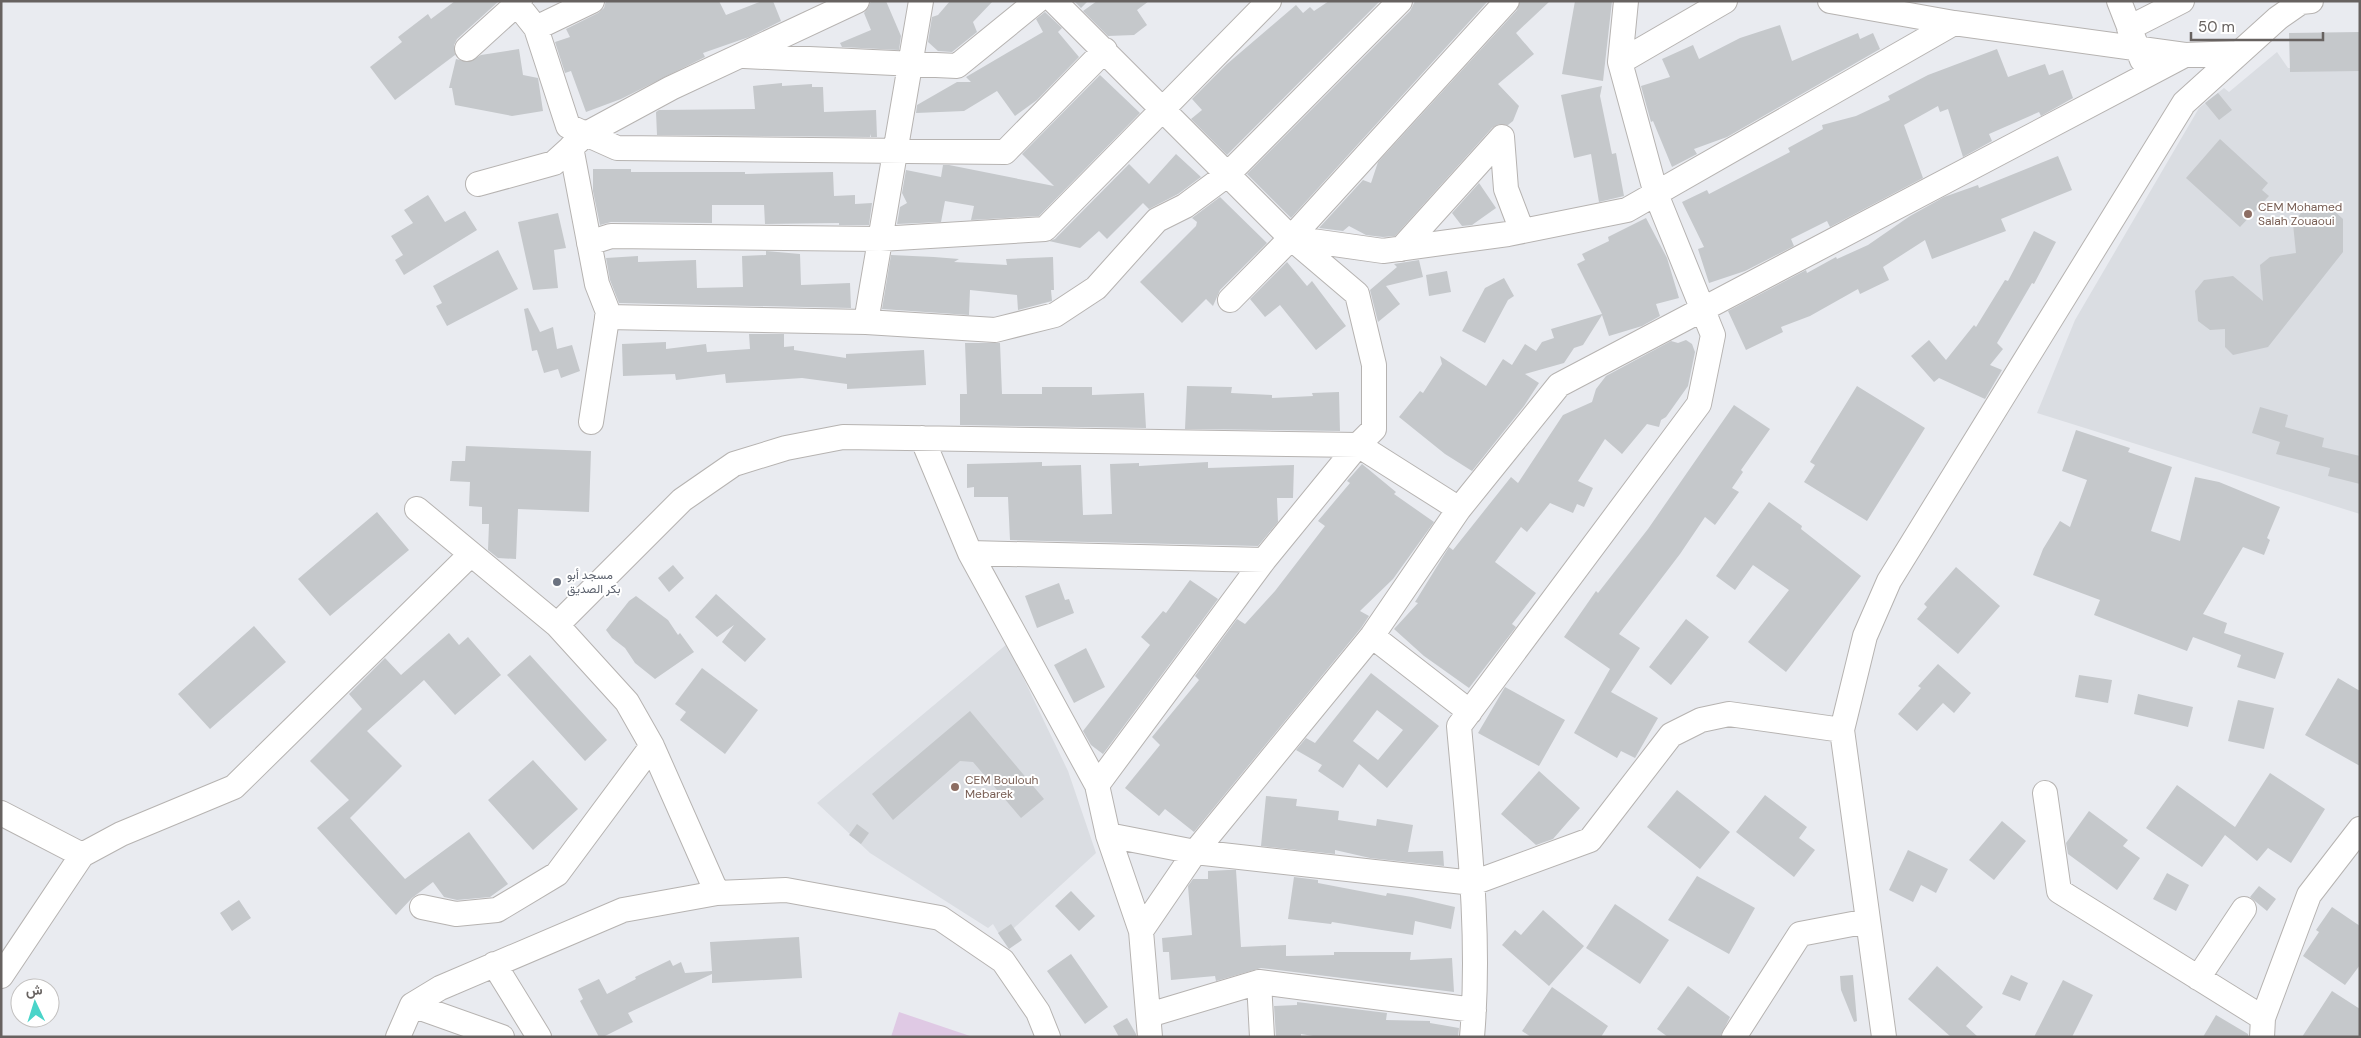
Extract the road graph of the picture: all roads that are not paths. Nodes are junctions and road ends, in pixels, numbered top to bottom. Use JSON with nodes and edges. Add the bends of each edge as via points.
{"nodes":[{"id":1,"x":592,"y":1,"type":"edge"},
{"id":2,"x":857,"y":1,"type":"edge"},
{"id":3,"x":921,"y":1,"type":"edge"},
{"id":4,"x":1037,"y":1,"type":"edge"},
{"id":5,"x":1054,"y":1,"type":"edge"},
{"id":6,"x":1269,"y":1,"type":"edge"},
{"id":7,"x":1400,"y":1,"type":"edge"},
{"id":8,"x":1507,"y":1,"type":"edge"},
{"id":9,"x":1626,"y":1,"type":"edge"},
{"id":10,"x":1725,"y":1,"type":"edge"},
{"id":11,"x":1830,"y":1,"type":"edge"},
{"id":12,"x":2119,"y":1,"type":"edge"},
{"id":13,"x":2182,"y":1,"type":"edge"},
{"id":14,"x":2310,"y":1,"type":"edge"},
{"id":15,"x":2301,"y":2,"type":"edge"},
{"id":16,"x":519,"y":3,"type":"edge"},
{"id":17,"x":2278,"y":9,"type":"edge"},
{"id":18,"x":1954,"y":23,"type":"junction"},
{"id":19,"x":536,"y":28,"type":"junction"},
{"id":20,"x":2133,"y":38,"type":"junction"},
{"id":21,"x":467,"y":49,"type":"dead end"},
{"id":22,"x":1105,"y":50,"type":"junction"},
{"id":23,"x":2239,"y":53,"type":"junction"},
{"id":24,"x":2185,"y":55,"type":"junction"},
{"id":25,"x":741,"y":56,"type":"junction"},
{"id":26,"x":1620,"y":62,"type":"junction"},
{"id":27,"x":910,"y":63,"type":"junction"},
{"id":28,"x":2148,"y":74,"type":"junction"},
{"id":29,"x":1162,"y":108,"type":"junction"},
{"id":30,"x":579,"y":141,"type":"junction"},
{"id":31,"x":895,"y":151,"type":"junction"},
{"id":32,"x":1228,"y":174,"type":"junction"},
{"id":33,"x":478,"y":184,"type":"dead end"},
{"id":34,"x":1656,"y":194,"type":"junction"},
{"id":35,"x":1522,"y":231,"type":"junction"},
{"id":36,"x":1291,"y":238,"type":"junction"},
{"id":37,"x":880,"y":239,"type":"junction"},
{"id":38,"x":589,"y":243,"type":"junction"},
{"id":39,"x":1401,"y":249,"type":"junction"},
{"id":40,"x":1230,"y":300,"type":"dead end"},
{"id":41,"x":1704,"y":308,"type":"junction"},
{"id":42,"x":607,"y":317,"type":"junction"},
{"id":43,"x":866,"y":322,"type":"junction"},
{"id":44,"x":591,"y":422,"type":"dead end"},
{"id":45,"x":922,"y":438,"type":"junction"},
{"id":46,"x":1358,"y":445,"type":"junction"},
{"id":47,"x":417,"y":509,"type":"dead end"},
{"id":48,"x":1460,"y":509,"type":"junction"},
{"id":49,"x":970,"y":553,"type":"junction"},
{"id":50,"x":471,"y":554,"type":"junction"},
{"id":51,"x":1264,"y":560,"type":"junction"},
{"id":52,"x":557,"y":625,"type":"junction"},
{"id":53,"x":1372,"y":636,"type":"junction"},
{"id":54,"x":1470,"y":712,"type":"junction"},
{"id":55,"x":1842,"y":730,"type":"junction"},
{"id":56,"x":652,"y":746,"type":"junction"},
{"id":57,"x":1097,"y":785,"type":"junction"},
{"id":58,"x":2045,"y":793,"type":"dead end"},
{"id":59,"x":1,"y":813,"type":"edge"},
{"id":60,"x":2360,"y":829,"type":"edge"},
{"id":61,"x":1108,"y":835,"type":"junction"},
{"id":62,"x":1195,"y":852,"type":"junction"},
{"id":63,"x":82,"y":855,"type":"junction"},
{"id":64,"x":1473,"y":883,"type":"junction"},
{"id":65,"x":716,"y":893,"type":"junction"},
{"id":66,"x":422,"y":907,"type":"dead end"},
{"id":67,"x":2244,"y":909,"type":"dead end"},
{"id":68,"x":1868,"y":921,"type":"junction"},
{"id":69,"x":1142,"y":931,"type":"junction"},
{"id":70,"x":494,"y":964,"type":"junction"},
{"id":71,"x":1,"y":976,"type":"edge"},
{"id":72,"x":2198,"y":978,"type":"junction"},
{"id":73,"x":1258,"y":982,"type":"junction"},
{"id":74,"x":412,"y":1005,"type":"junction"},
{"id":75,"x":1474,"y":1010,"type":"junction"},
{"id":76,"x":1149,"y":1026,"type":"edge"},
{"id":77,"x":2262,"y":1028,"type":"edge"},
{"id":78,"x":398,"y":1037,"type":"edge"},
{"id":79,"x":502,"y":1037,"type":"edge"},
{"id":80,"x":540,"y":1037,"type":"edge"},
{"id":81,"x":1048,"y":1037,"type":"edge"},
{"id":82,"x":1262,"y":1037,"type":"edge"},
{"id":83,"x":1472,"y":1037,"type":"edge"},
{"id":84,"x":1734,"y":1037,"type":"edge"},
{"id":85,"x":1884,"y":1037,"type":"edge"}],
"edges":[{"from":1,"to":19,"type":"street"},
{"from":2,"to":25,"type":"street"},
{"from":3,"to":27,"type":"street"},
{"from":4,"to":27,"type":"street","via":[[957,66]]},
{"from":5,"to":22,"type":"street"},
{"from":6,"to":29,"type":"street"},
{"from":7,"to":32,"type":"street"},
{"from":8,"to":36,"type":"street"},
{"from":9,"to":26,"type":"street"},
{"from":10,"to":26,"type":"street"},
{"from":11,"to":18,"type":"street"},
{"from":12,"to":20,"type":"street"},
{"from":13,"to":20,"type":"street"},
{"from":14,"to":15,"type":"street"},
{"from":15,"to":17,"type":"street"},
{"from":16,"to":19,"type":"street"},
{"from":16,"to":21,"type":"street"},
{"from":17,"to":23,"type":"street"},
{"from":18,"to":20,"type":"street"},
{"from":18,"to":34,"type":"street"},
{"from":19,"to":30,"type":"street","via":[[568,126]]},
{"from":20,"to":24,"type":"street"},
{"from":20,"to":28,"type":"street"},
{"from":22,"to":29,"type":"street"},
{"from":22,"to":31,"type":"street","via":[[1005,152]]},
{"from":23,"to":24,"type":"street"},
{"from":23,"to":55,"type":"street","via":[[2184,103],[1889,581],[1865,636]]},
{"from":24,"to":28,"type":"street"},
{"from":25,"to":27,"type":"street"},
{"from":25,"to":30,"type":"street","via":[[671,88]]},
{"from":26,"to":34,"type":"street"},
{"from":27,"to":31,"type":"street"},
{"from":28,"to":41,"type":"street"},
{"from":29,"to":32,"type":"street"},
{"from":29,"to":37,"type":"street","via":[[1045,229]]},
{"from":30,"to":31,"type":"street","via":[[617,148]]},
{"from":30,"to":33,"type":"street","via":[[554,164]]},
{"from":30,"to":38,"type":"street"},
{"from":31,"to":37,"type":"street"},
{"from":32,"to":36,"type":"street"},
{"from":32,"to":43,"type":"street","via":[[1185,206],[1157,220],[1096,288],[1055,315],[995,330]]},
{"from":34,"to":35,"type":"street","via":[[1627,210]]},
{"from":34,"to":41,"type":"street"},
{"from":35,"to":39,"type":"street"},
{"from":35,"to":39,"type":"street","via":[[1506,190],[1502,136]]},
{"from":36,"to":39,"type":"street","via":[[1383,251]]},
{"from":36,"to":40,"type":"street"},
{"from":36,"to":46,"type":"street","via":[[1357,294],[1374,365],[1374,429]]},
{"from":37,"to":38,"type":"street","via":[[612,236]]},
{"from":37,"to":43,"type":"street"},
{"from":38,"to":42,"type":"street"},
{"from":41,"to":48,"type":"street","via":[[1559,385]]},
{"from":41,"to":54,"type":"street","via":[[1713,335],[1699,404]]},
{"from":42,"to":43,"type":"street"},
{"from":42,"to":44,"type":"street"},
{"from":45,"to":46,"type":"street"},
{"from":45,"to":49,"type":"street"},
{"from":45,"to":52,"type":"street","via":[[843,437],[786,448],[734,464],[682,500]]},
{"from":46,"to":48,"type":"street"},
{"from":46,"to":51,"type":"street"},
{"from":47,"to":50,"type":"street"},
{"from":48,"to":53,"type":"street"},
{"from":49,"to":51,"type":"street"},
{"from":49,"to":57,"type":"street"},
{"from":50,"to":52,"type":"street"},
{"from":50,"to":63,"type":"street","via":[[234,786],[121,834]]},
{"from":51,"to":57,"type":"street"},
{"from":52,"to":56,"type":"street","via":[[628,702]]},
{"from":53,"to":54,"type":"street"},
{"from":53,"to":62,"type":"street"},
{"from":54,"to":64,"type":"street","via":[[1460,726]]},
{"from":55,"to":64,"type":"street","via":[[1729,714],[1701,720],[1671,734],[1590,840]]},
{"from":55,"to":68,"type":"street"},
{"from":56,"to":65,"type":"street"},
{"from":56,"to":66,"type":"street","via":[[557,874],[497,910],[456,914]]},
{"from":57,"to":61,"type":"street"},
{"from":58,"to":72,"type":"street","via":[[2059,891]]},
{"from":59,"to":63,"type":"street"},
{"from":60,"to":77,"type":"street","via":[[2309,895]]},
{"from":61,"to":62,"type":"street"},
{"from":61,"to":69,"type":"street"},
{"from":62,"to":64,"type":"street"},
{"from":62,"to":69,"type":"street"},
{"from":63,"to":71,"type":"street"},
{"from":64,"to":75,"type":"street"},
{"from":65,"to":70,"type":"street","via":[[623,910]]},
{"from":65,"to":81,"type":"street","via":[[786,890],[940,918],[1003,961],[1038,1012]]},
{"from":67,"to":72,"type":"street"},
{"from":68,"to":84,"type":"street","via":[[1800,934]]},
{"from":68,"to":85,"type":"street"},
{"from":69,"to":76,"type":"street"},
{"from":70,"to":74,"type":"street","via":[[440,988]]},
{"from":70,"to":80,"type":"street"},
{"from":72,"to":77,"type":"street"},
{"from":73,"to":75,"type":"street"},
{"from":73,"to":76,"type":"street"},
{"from":73,"to":82,"type":"street"},
{"from":74,"to":78,"type":"street"},
{"from":74,"to":79,"type":"street"},
{"from":75,"to":83,"type":"street"}]}
